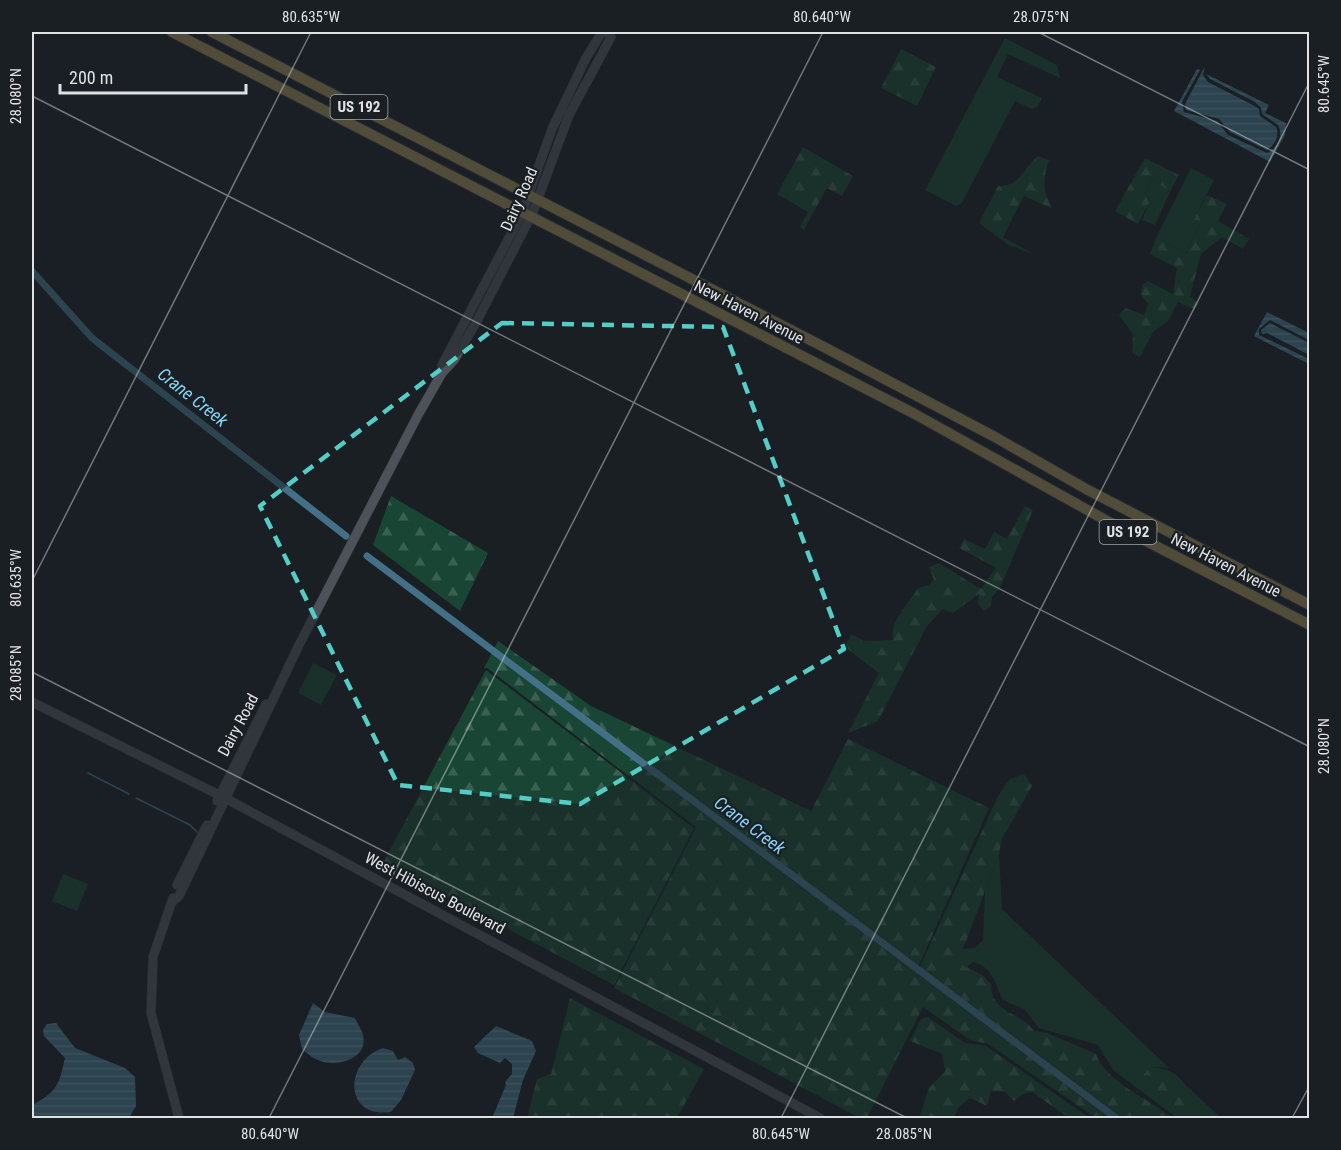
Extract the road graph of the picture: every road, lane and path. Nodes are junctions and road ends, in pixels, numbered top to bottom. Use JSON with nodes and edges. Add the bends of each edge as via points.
{"nodes":[{"id":1,"x":172,"y":32,"type":"edge"},
{"id":2,"x":212,"y":32,"type":"edge"},
{"id":3,"x":605,"y":32,"type":"edge"},
{"id":4,"x":233,"y":43,"type":"junction"},
{"id":5,"x":204,"y":48,"type":"junction"},
{"id":6,"x":258,"y":56,"type":"junction"},
{"id":7,"x":225,"y":59,"type":"junction"},
{"id":8,"x":358,"y":107,"type":"junction"},
{"id":9,"x":325,"y":111,"type":"junction"},
{"id":10,"x":429,"y":143,"type":"junction"},
{"id":11,"x":392,"y":145,"type":"junction"},
{"id":12,"x":532,"y":197,"type":"junction"},
{"id":13,"x":526,"y":215,"type":"junction"},
{"id":14,"x":643,"y":254,"type":"junction"},
{"id":15,"x":610,"y":258,"type":"junction"},
{"id":16,"x":746,"y":307,"type":"junction"},
{"id":17,"x":714,"y":311,"type":"junction"},
{"id":18,"x":802,"y":336,"type":"junction"},
{"id":19,"x":769,"y":339,"type":"junction"},
{"id":20,"x":822,"y":346,"type":"junction"},
{"id":21,"x":795,"y":352,"type":"junction"},
{"id":22,"x":1037,"y":461,"type":"junction"},
{"id":23,"x":1005,"y":463,"type":"junction"},
{"id":24,"x":1049,"y":489,"type":"junction"},
{"id":25,"x":1086,"y":489,"type":"junction"},
{"id":26,"x":1310,"y":604,"type":"edge"},
{"id":27,"x":1310,"y":625,"type":"edge"},
{"id":28,"x":32,"y":702,"type":"edge"},
{"id":29,"x":222,"y":797,"type":"junction"},
{"id":30,"x":179,"y":1119,"type":"edge"},
{"id":31,"x":820,"y":1119,"type":"edge"}],
"edges":[{"from":1,"to":5,"type":"main road","name":"New Haven Avenue","number":"US 192"},
{"from":2,"to":4,"type":"main road","name":"New Haven Avenue","number":"US 192"},
{"from":3,"to":12,"type":"street","name":"Dairy Road","via":[[611,37],[569,115]]},
{"from":4,"to":5,"type":"main road","via":[[220,49]]},
{"from":4,"to":6,"type":"main road","name":"New Haven Avenue","number":"US 192"},
{"from":5,"to":7,"type":"main road","name":"New Haven Avenue","number":"US 192"},
{"from":6,"to":7,"type":"main road","via":[[238,53]]},
{"from":6,"to":8,"type":"main road","name":"New Haven Avenue","number":"US 192"},
{"from":7,"to":9,"type":"main road","name":"New Haven Avenue","number":"US 192"},
{"from":8,"to":9,"type":"main road","via":[[343,112]]},
{"from":8,"to":10,"type":"main road","name":"New Haven Avenue","number":"US 192"},
{"from":9,"to":11,"type":"main road","name":"New Haven Avenue","number":"US 192"},
{"from":10,"to":11,"type":"main road","via":[[408,140]]},
{"from":10,"to":12,"type":"main road","name":"New Haven Avenue","number":"US 192"},
{"from":11,"to":13,"type":"main road","name":"New Haven Avenue","number":"US 192"},
{"from":12,"to":13,"type":"street","name":"Dairy Road"},
{"from":12,"to":14,"type":"main road","name":"New Haven Avenue","number":"US 192"},
{"from":13,"to":15,"type":"main road","name":"New Haven Avenue","number":"US 192"},
{"from":13,"to":29,"type":"street","name":"Dairy Road","via":[[442,365],[442,373]]},
{"from":14,"to":15,"type":"main road","via":[[632,260]]},
{"from":14,"to":16,"type":"main road","name":"New Haven Avenue","number":"US 192"},
{"from":15,"to":17,"type":"main road","name":"New Haven Avenue","number":"US 192"},
{"from":16,"to":17,"type":"main road","via":[[729,306]]},
{"from":16,"to":18,"type":"main road","name":"New Haven Avenue","number":"US 192"},
{"from":17,"to":19,"type":"main road","name":"New Haven Avenue","number":"US 192"},
{"from":18,"to":19,"type":"main road","via":[[789,341]]},
{"from":18,"to":20,"type":"main road","name":"New Haven Avenue","number":"US 192"},
{"from":19,"to":21,"type":"main road","name":"New Haven Avenue","number":"US 192"},
{"from":20,"to":21,"type":"main road","via":[[805,346]]},
{"from":20,"to":22,"type":"main road","name":"New Haven Avenue","number":"US 192"},
{"from":21,"to":23,"type":"main road","name":"New Haven Avenue","number":"US 192"},
{"from":22,"to":23,"type":"main road","via":[[1022,466]]},
{"from":22,"to":25,"type":"main road","name":"New Haven Avenue","number":"US 192"},
{"from":23,"to":24,"type":"main road","name":"New Haven Avenue","number":"US 192"},
{"from":24,"to":25,"type":"main road","via":[[1066,485]]},
{"from":24,"to":27,"type":"main road","name":"New Haven Avenue","number":"US 192"},
{"from":25,"to":26,"type":"main road","name":"New Haven Avenue","number":"US 192"},
{"from":28,"to":29,"type":"street","name":"West Hibiscus Boulevard"},
{"from":29,"to":30,"type":"street","name":"Dairy Road","via":[[179,896],[172,902],[153,957],[151,1013]]},
{"from":29,"to":31,"type":"street","name":"West Hibiscus Boulevard"}]}
